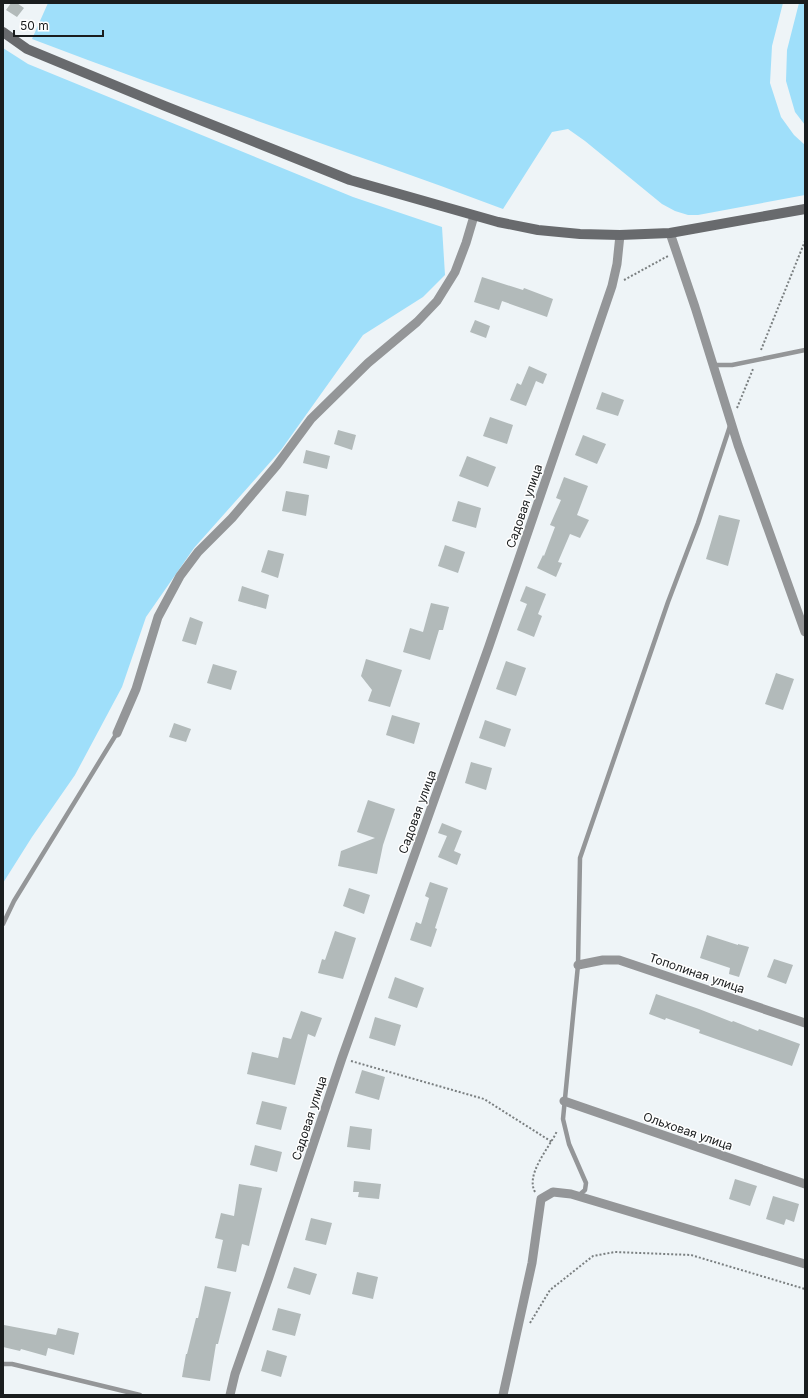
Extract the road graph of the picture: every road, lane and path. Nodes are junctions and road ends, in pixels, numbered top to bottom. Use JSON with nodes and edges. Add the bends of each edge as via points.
{"nodes":[{"id":1,"x":3,"y":32,"type":"edge"},
{"id":2,"x":805,"y":209,"type":"edge"},
{"id":3,"x":474,"y":216,"type":"junction"},
{"id":4,"x":670,"y":233,"type":"junction"},
{"id":5,"x":620,"y":235,"type":"junction"},
{"id":6,"x":805,"y":241,"type":"edge"},
{"id":7,"x":676,"y":252,"type":"junction"},
{"id":8,"x":612,"y":286,"type":"junction"},
{"id":9,"x":805,"y":350,"type":"edge"},
{"id":10,"x":757,"y":359,"type":"junction"},
{"id":11,"x":713,"y":365,"type":"junction"},
{"id":12,"x":732,"y":422,"type":"junction"},
{"id":13,"x":805,"y":632,"type":"edge"},
{"id":14,"x":117,"y":733,"type":"joint"},
{"id":15,"x":3,"y":924,"type":"edge"},
{"id":16,"x":578,"y":965,"type":"junction"},
{"id":17,"x":805,"y":1023,"type":"edge"},
{"id":18,"x":342,"y":1058,"type":"junction"},
{"id":19,"x":564,"y":1100,"type":"junction"},
{"id":20,"x":563,"y":1119,"type":"junction"},
{"id":21,"x":552,"y":1142,"type":"junction"},
{"id":22,"x":805,"y":1184,"type":"edge"},
{"id":23,"x":578,"y":1196,"type":"junction"},
{"id":24,"x":541,"y":1199,"type":"junction"},
{"id":25,"x":805,"y":1264,"type":"edge"},
{"id":26,"x":805,"y":1289,"type":"edge"},
{"id":27,"x":529,"y":1325,"type":"dead end"},
{"id":28,"x":3,"y":1364,"type":"edge"},
{"id":29,"x":140,"y":1395,"type":"edge"},
{"id":30,"x":230,"y":1395,"type":"edge"},
{"id":31,"x":503,"y":1395,"type":"edge"}],
"edges":[{"from":1,"to":3,"type":"street","via":[[27,49],[343,177]]},
{"from":2,"to":4,"type":"street"},
{"from":3,"to":5,"type":"street","via":[[538,230]]},
{"from":3,"to":14,"type":"street","via":[[455,272],[437,302],[311,418],[277,464],[232,518],[198,552],[180,576],[158,617],[136,689]]},
{"from":4,"to":5,"type":"street"},
{"from":4,"to":7,"type":"street"},
{"from":5,"to":8,"type":"street","name":"Садовая улица"},
{"from":6,"to":10,"type":"path"},
{"from":7,"to":8,"type":"path"},
{"from":7,"to":11,"type":"street"},
{"from":8,"to":18,"type":"street","name":"Садовая улица","via":[[486,653]]},
{"from":9,"to":10,"type":"lane"},
{"from":10,"to":11,"type":"lane","via":[[732,365]]},
{"from":10,"to":12,"type":"path"},
{"from":11,"to":12,"type":"street"},
{"from":12,"to":13,"type":"street"},
{"from":12,"to":16,"type":"lane","via":[[580,858]]},
{"from":14,"to":15,"type":"lane","via":[[14,901]]},
{"from":16,"to":17,"type":"street","name":"Тополиная улица","via":[[619,960]]},
{"from":16,"to":19,"type":"lane"},
{"from":18,"to":21,"type":"path","via":[[484,1100]]},
{"from":18,"to":30,"type":"street","name":"Садовая улица"},
{"from":19,"to":20,"type":"lane"},
{"from":19,"to":22,"type":"street","name":"Ольховая улица"},
{"from":20,"to":21,"type":"path"},
{"from":20,"to":23,"type":"lane","via":[[569,1144],[586,1183]]},
{"from":21,"to":24,"type":"path","via":[[537,1163],[533,1180],[534,1190]]},
{"from":23,"to":24,"type":"street","via":[[553,1192]]},
{"from":23,"to":25,"type":"street"},
{"from":24,"to":31,"type":"street","via":[[532,1262]]},
{"from":26,"to":27,"type":"path","via":[[691,1255],[616,1252],[593,1256],[550,1290]]},
{"from":28,"to":29,"type":"lane"}]}
